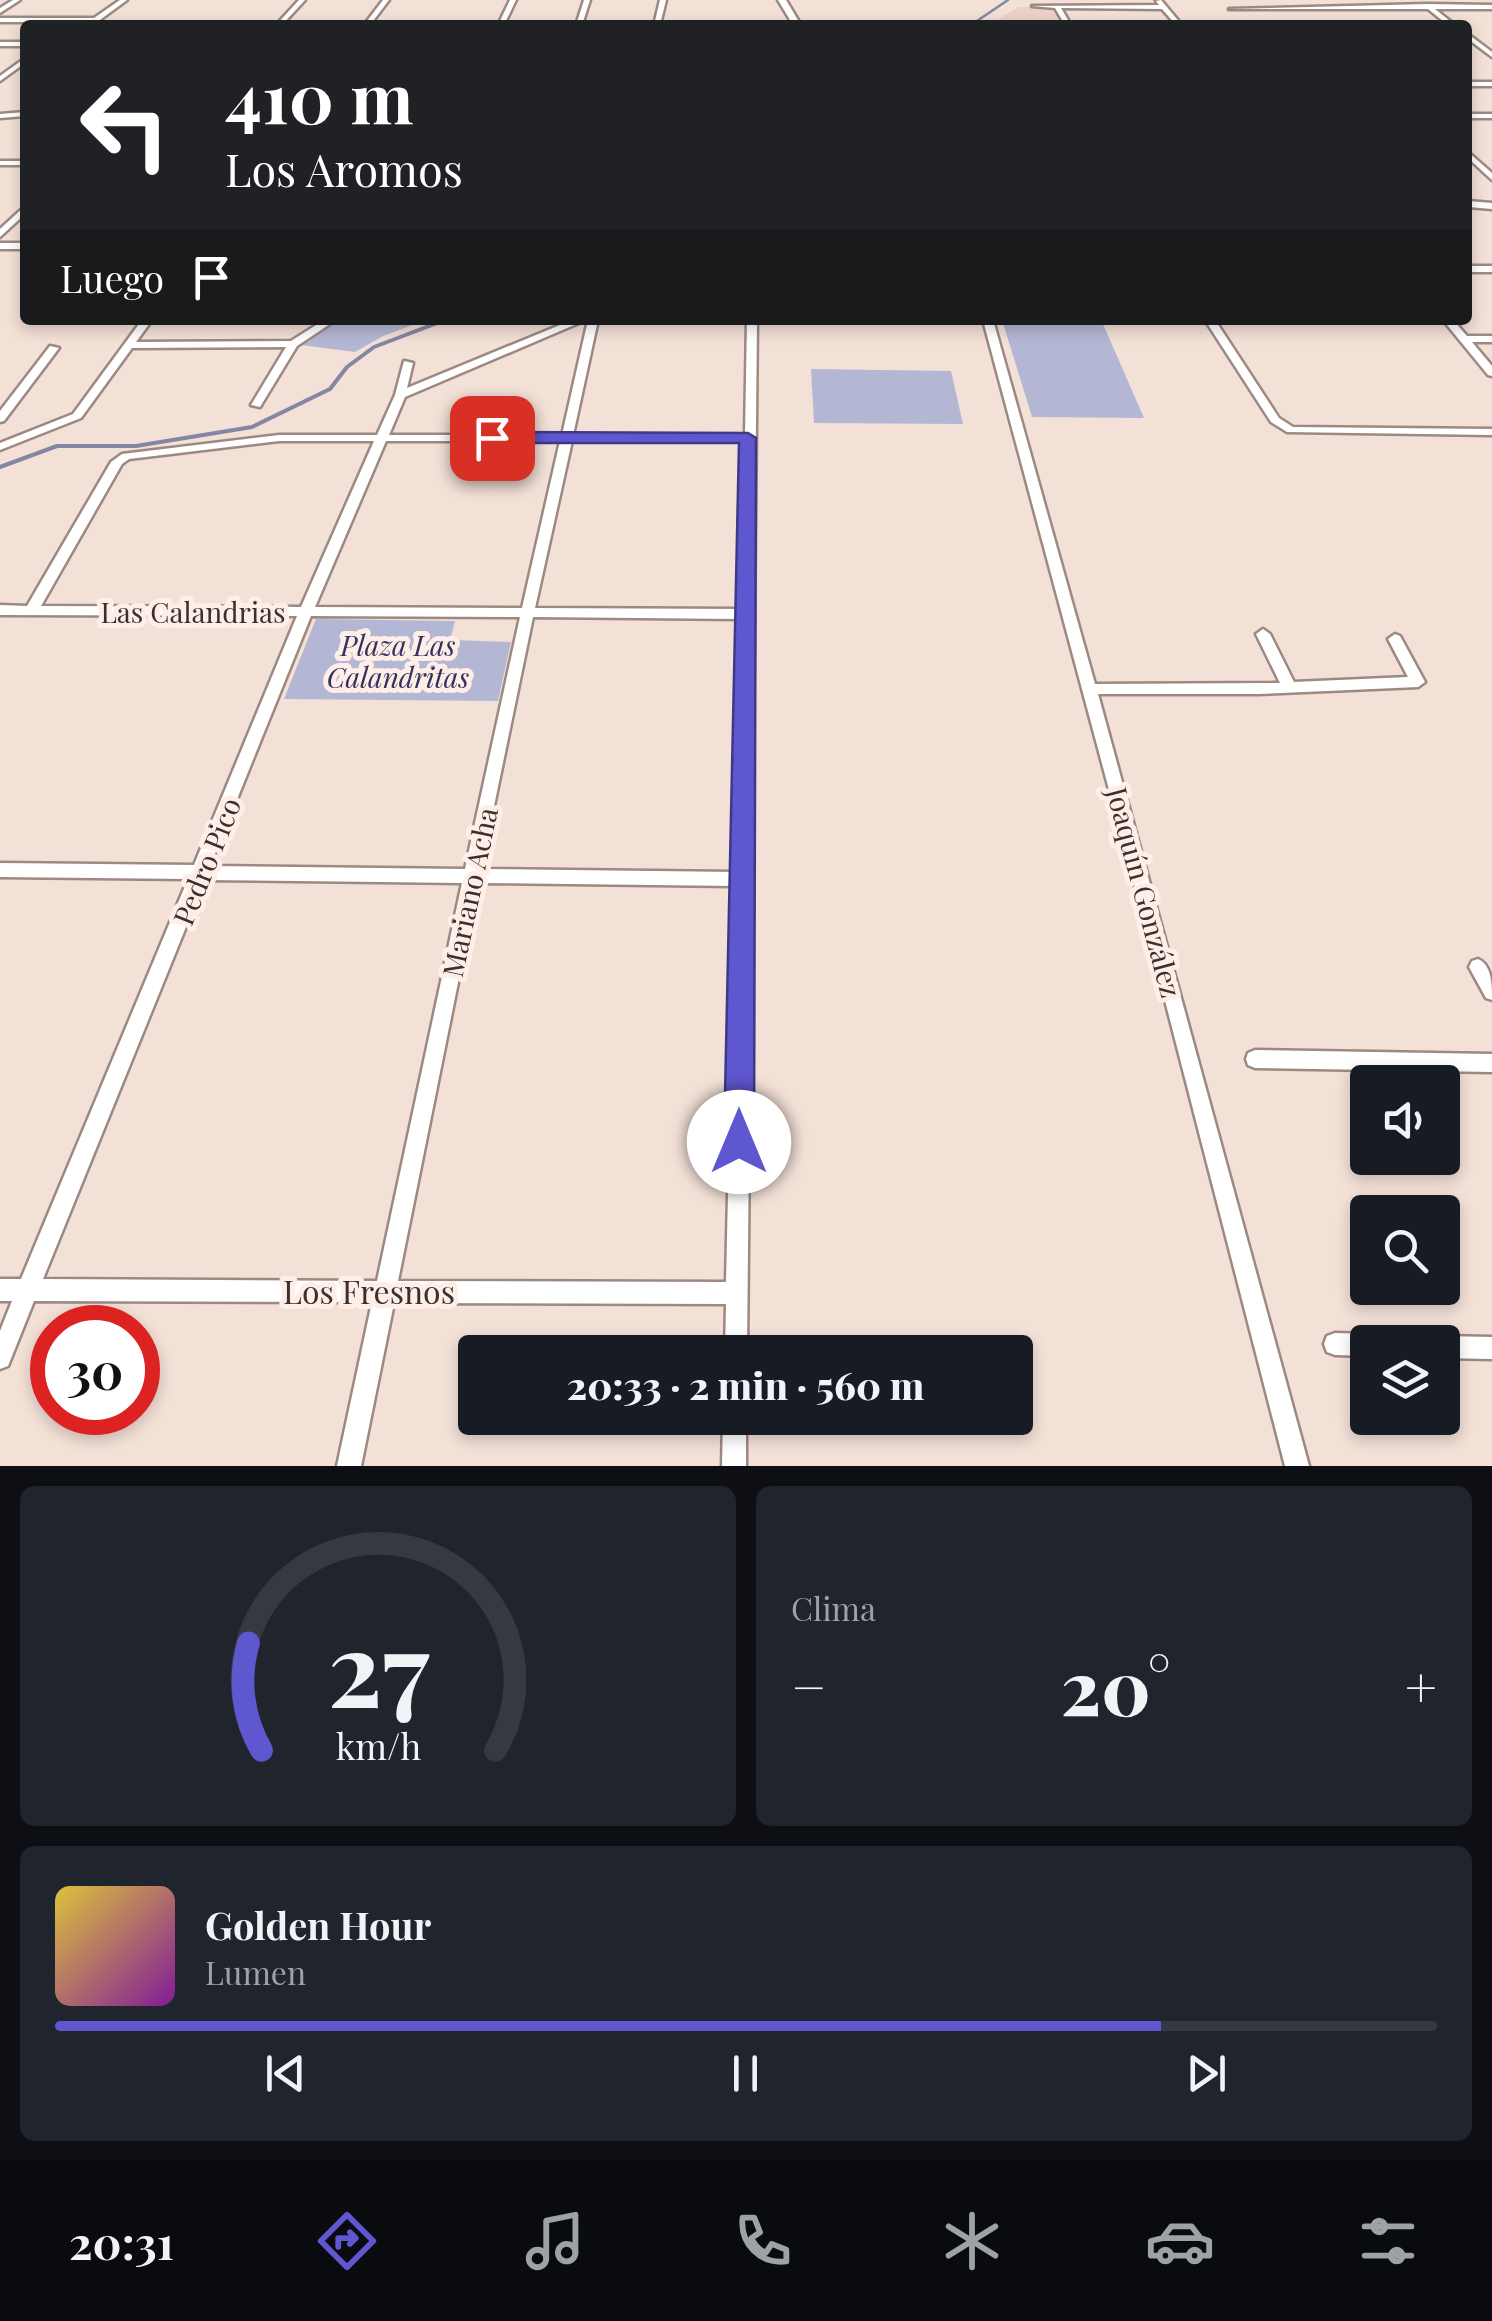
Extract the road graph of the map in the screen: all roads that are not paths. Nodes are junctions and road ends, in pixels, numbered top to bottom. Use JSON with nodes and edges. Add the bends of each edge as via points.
{"nodes":[{"id":1,"x":16,"y":0,"type":"edge"},
{"id":2,"x":124,"y":0,"type":"edge"},
{"id":3,"x":302,"y":0,"type":"edge"},
{"id":4,"x":1419,"y":0,"type":"edge"},
{"id":5,"x":1161,"y":3,"type":"edge"},
{"id":6,"x":1034,"y":6,"type":"dead end"},
{"id":7,"x":1057,"y":6,"type":"junction"},
{"id":8,"x":1428,"y":7,"type":"junction"},
{"id":9,"x":1492,"y":7,"type":"edge"},
{"id":10,"x":1232,"y":9,"type":"dead end"},
{"id":11,"x":0,"y":11,"type":"edge"},
{"id":12,"x":95,"y":20,"type":"edge"},
{"id":13,"x":284,"y":20,"type":"edge"},
{"id":14,"x":1065,"y":20,"type":"edge"},
{"id":15,"x":1445,"y":20,"type":"edge"},
{"id":16,"x":1472,"y":39,"type":"edge"},
{"id":17,"x":1472,"y":45,"type":"edge"},
{"id":18,"x":1479,"y":45,"type":"junction"},
{"id":19,"x":1492,"y":54,"type":"edge"},
{"id":20,"x":20,"y":64,"type":"edge"},
{"id":21,"x":0,"y":79,"type":"edge"},
{"id":22,"x":1472,"y":158,"type":"edge"},
{"id":23,"x":1492,"y":178,"type":"edge"},
{"id":24,"x":20,"y":214,"type":"edge"},
{"id":25,"x":0,"y":234,"type":"edge"},
{"id":26,"x":144,"y":325,"type":"edge"},
{"id":27,"x":323,"y":325,"type":"edge"},
{"id":28,"x":569,"y":325,"type":"edge"},
{"id":29,"x":592,"y":325,"type":"edge"},
{"id":30,"x":752,"y":325,"type":"edge"},
{"id":31,"x":989,"y":325,"type":"edge"},
{"id":32,"x":1213,"y":325,"type":"edge"},
{"id":33,"x":1452,"y":325,"type":"edge"},
{"id":34,"x":1463,"y":339,"type":"junction"},
{"id":35,"x":1492,"y":339,"type":"edge"},
{"id":36,"x":293,"y":344,"type":"junction"},
{"id":37,"x":130,"y":345,"type":"junction"},
{"id":38,"x":54,"y":348,"type":"dead end"},
{"id":39,"x":408,"y":363,"type":"dead end"},
{"id":40,"x":1492,"y":373,"type":"edge"},
{"id":41,"x":400,"y":395,"type":"junction"},
{"id":42,"x":256,"y":406,"type":"dead end"},
{"id":43,"x":0,"y":419,"type":"edge"},
{"id":44,"x":1492,"y":432,"type":"edge"},
{"id":45,"x":380,"y":438,"type":"junction"},
{"id":46,"x":567,"y":438,"type":"junction"},
{"id":47,"x":748,"y":438,"type":"junction"},
{"id":48,"x":0,"y":447,"type":"edge"},
{"id":49,"x":0,"y":610,"type":"edge"},
{"id":50,"x":30,"y":611,"type":"junction"},
{"id":51,"x":306,"y":612,"type":"junction"},
{"id":52,"x":528,"y":613,"type":"junction"},
{"id":53,"x":746,"y":614,"type":"junction"},
{"id":54,"x":1263,"y":634,"type":"dead end"},
{"id":55,"x":1394,"y":639,"type":"dead end"},
{"id":56,"x":1290,"y":688,"type":"junction"},
{"id":57,"x":1088,"y":689,"type":"junction"},
{"id":58,"x":0,"y":870,"type":"edge"},
{"id":59,"x":202,"y":871,"type":"junction"},
{"id":60,"x":472,"y":876,"type":"junction"},
{"id":61,"x":742,"y":879,"type":"junction"},
{"id":62,"x":1478,"y":967,"type":"dead end"},
{"id":63,"x":1492,"y":992,"type":"edge"},
{"id":64,"x":1256,"y":1059,"type":"dead end"},
{"id":65,"x":1492,"y":1063,"type":"edge"},
{"id":66,"x":0,"y":1290,"type":"edge"},
{"id":67,"x":386,"y":1290,"type":"junction"},
{"id":68,"x":28,"y":1291,"type":"junction"},
{"id":69,"x":738,"y":1293,"type":"junction"},
{"id":70,"x":737,"y":1335,"type":"edge"},
{"id":71,"x":1335,"y":1344,"type":"dead end"},
{"id":72,"x":1350,"y":1344,"type":"edge"},
{"id":73,"x":1460,"y":1347,"type":"edge"},
{"id":74,"x":1492,"y":1348,"type":"edge"},
{"id":75,"x":0,"y":1358,"type":"edge"},
{"id":76,"x":735,"y":1435,"type":"edge"},
{"id":77,"x":349,"y":1466,"type":"edge"},
{"id":78,"x":734,"y":1466,"type":"edge"},
{"id":79,"x":1297,"y":1466,"type":"edge"}],
"edges":[{"from":1,"to":11,"type":"street"},
{"from":2,"to":12,"type":"street"},
{"from":3,"to":13,"type":"street"},
{"from":4,"to":8,"type":"street"},
{"from":5,"to":7,"type":"street"},
{"from":6,"to":7,"type":"street"},
{"from":7,"to":14,"type":"street"},
{"from":8,"to":9,"type":"street"},
{"from":8,"to":10,"type":"street"},
{"from":8,"to":15,"type":"street"},
{"from":16,"to":18,"type":"street"},
{"from":17,"to":18,"type":"street"},
{"from":18,"to":19,"type":"street"},
{"from":20,"to":21,"type":"street"},
{"from":22,"to":23,"type":"street"},
{"from":24,"to":25,"type":"street"},
{"from":26,"to":37,"type":"street"},
{"from":27,"to":36,"type":"street"},
{"from":28,"to":41,"type":"street"},
{"from":29,"to":46,"type":"street","name":"Mariano Acha"},
{"from":30,"to":47,"type":"street"},
{"from":31,"to":57,"type":"street","name":"Joaquín González"},
{"from":32,"to":44,"type":"street","via":[[1275,420],[1290,430]]},
{"from":33,"to":34,"type":"street"},
{"from":34,"to":35,"type":"street"},
{"from":34,"to":40,"type":"street"},
{"from":36,"to":37,"type":"street"},
{"from":36,"to":42,"type":"street"},
{"from":37,"to":48,"type":"street","via":[[73,419]]},
{"from":38,"to":43,"type":"street"},
{"from":39,"to":41,"type":"street","name":"Pedro Pico"},
{"from":41,"to":45,"type":"street","name":"Pedro Pico"},
{"from":45,"to":46,"type":"street"},
{"from":45,"to":50,"type":"street","via":[[266,439],[122,458]]},
{"from":45,"to":51,"type":"street","name":"Pedro Pico"},
{"from":46,"to":47,"type":"street"},
{"from":46,"to":52,"type":"street","name":"Mariano Acha"},
{"from":47,"to":53,"type":"street"},
{"from":49,"to":50,"type":"street","name":"Las Calandrias"},
{"from":50,"to":51,"type":"street","name":"Las Calandrias"},
{"from":51,"to":52,"type":"street","name":"Las Calandrias"},
{"from":51,"to":59,"type":"street","name":"Pedro Pico"},
{"from":52,"to":53,"type":"street","name":"Las Calandrias"},
{"from":52,"to":60,"type":"street","name":"Mariano Acha"},
{"from":53,"to":61,"type":"street"},
{"from":54,"to":56,"type":"street"},
{"from":55,"to":56,"type":"street","via":[[1418,682]]},
{"from":56,"to":57,"type":"street"},
{"from":57,"to":79,"type":"street","name":"Joaquín González"},
{"from":58,"to":59,"type":"street"},
{"from":59,"to":60,"type":"street"},
{"from":59,"to":68,"type":"street","name":"Pedro Pico"},
{"from":60,"to":61,"type":"street"},
{"from":60,"to":67,"type":"street","name":"Mariano Acha"},
{"from":61,"to":69,"type":"street"},
{"from":62,"to":63,"type":"street"},
{"from":64,"to":65,"type":"street"},
{"from":66,"to":68,"type":"street","name":"Los Fresnos"},
{"from":67,"to":68,"type":"street","name":"Los Fresnos"},
{"from":67,"to":69,"type":"street","name":"Los Fresnos"},
{"from":67,"to":77,"type":"street","name":"Mariano Acha"},
{"from":68,"to":75,"type":"street","name":"Pedro Pico"},
{"from":69,"to":70,"type":"street"},
{"from":71,"to":72,"type":"street"},
{"from":73,"to":74,"type":"street"},
{"from":76,"to":78,"type":"street"}]}
